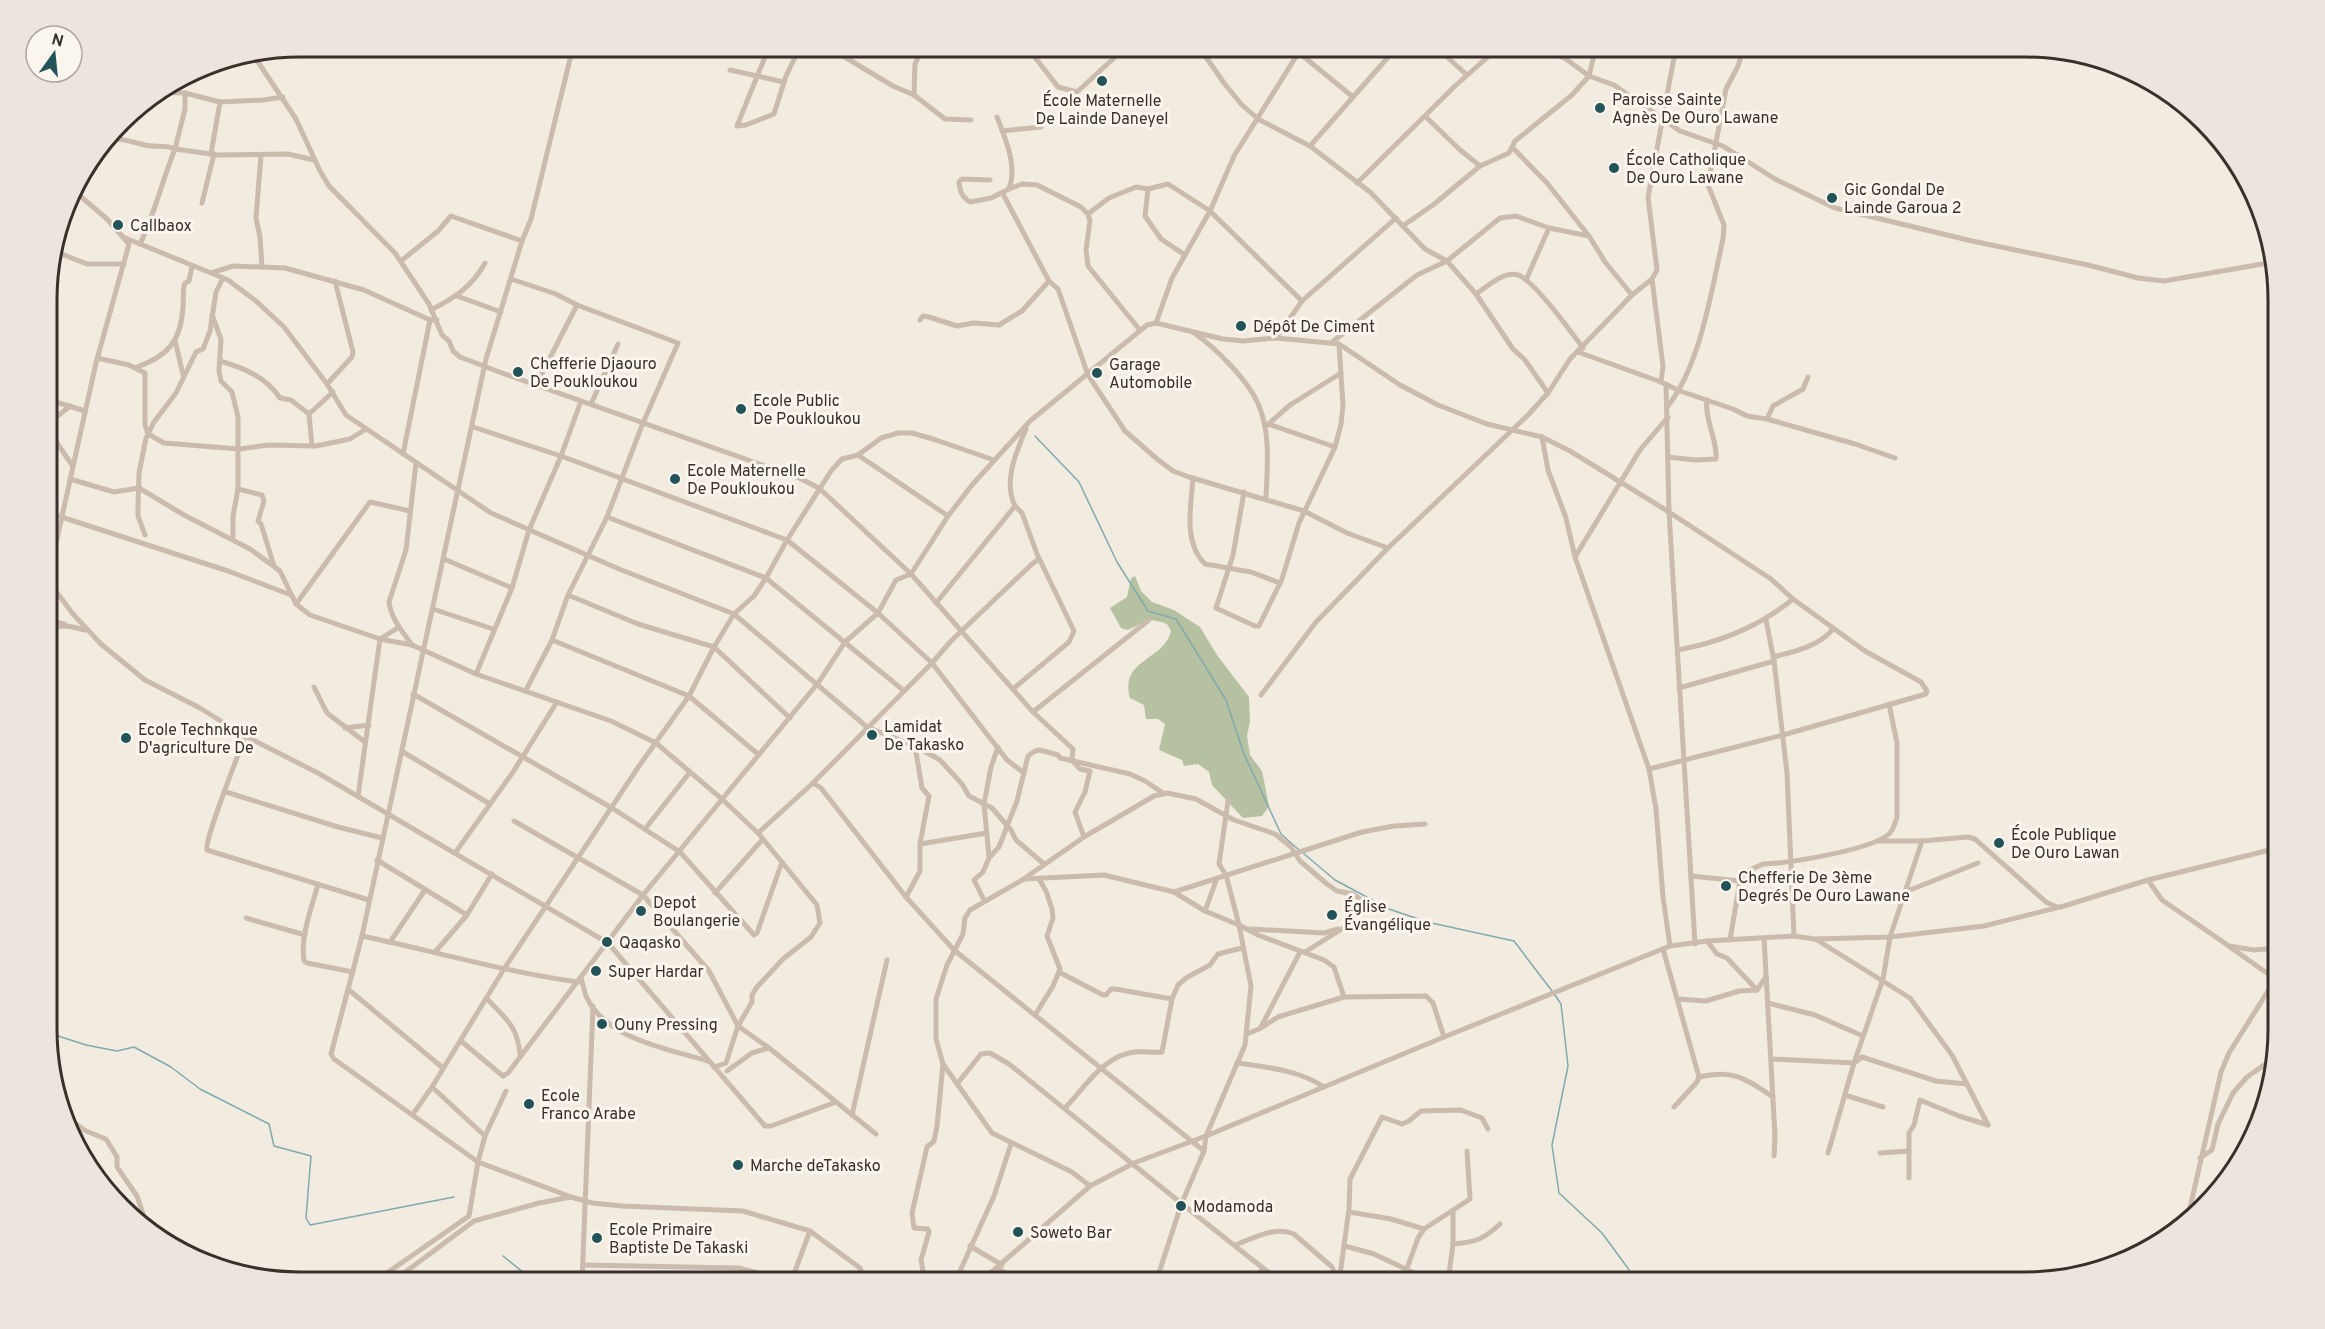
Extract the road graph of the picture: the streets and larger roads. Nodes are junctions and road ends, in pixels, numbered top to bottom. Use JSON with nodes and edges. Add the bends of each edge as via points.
{"nodes":[{"id":1,"x":570,"y":57,"type":"edge"},
{"id":2,"x":765,"y":57,"type":"edge"},
{"id":3,"x":795,"y":57,"type":"edge"},
{"id":4,"x":846,"y":57,"type":"edge"},
{"id":5,"x":918,"y":57,"type":"edge"},
{"id":6,"x":1036,"y":57,"type":"edge"},
{"id":7,"x":1115,"y":57,"type":"edge"},
{"id":8,"x":1206,"y":57,"type":"edge"},
{"id":9,"x":1296,"y":57,"type":"edge"},
{"id":10,"x":1305,"y":57,"type":"edge"},
{"id":11,"x":1388,"y":57,"type":"edge"},
{"id":12,"x":1448,"y":57,"type":"edge"},
{"id":13,"x":1487,"y":57,"type":"edge"},
{"id":14,"x":1562,"y":57,"type":"edge"},
{"id":15,"x":1593,"y":57,"type":"edge"},
{"id":16,"x":1674,"y":57,"type":"edge"},
{"id":17,"x":1741,"y":57,"type":"edge"},
{"id":18,"x":258,"y":61,"type":"edge"},
{"id":19,"x":730,"y":70,"type":"dead end"},
{"id":20,"x":758,"y":75,"type":"junction"},
{"id":21,"x":1467,"y":75,"type":"junction"},
{"id":22,"x":1588,"y":76,"type":"junction"},
{"id":23,"x":784,"y":82,"type":"junction"},
{"id":24,"x":174,"y":93,"type":"edge"},
{"id":25,"x":185,"y":93,"type":"junction"},
{"id":26,"x":914,"y":95,"type":"junction"},
{"id":27,"x":283,"y":97,"type":"junction"},
{"id":28,"x":1353,"y":97,"type":"junction"},
{"id":29,"x":220,"y":102,"type":"junction"},
{"id":30,"x":1425,"y":116,"type":"junction"},
{"id":31,"x":997,"y":117,"type":"dead end"},
{"id":32,"x":1663,"y":118,"type":"junction"},
{"id":33,"x":1258,"y":119,"type":"junction"},
{"id":34,"x":971,"y":120,"type":"dead end"},
{"id":35,"x":1041,"y":127,"type":"dead end"},
{"id":36,"x":1002,"y":131,"type":"junction"},
{"id":37,"x":118,"y":139,"type":"edge"},
{"id":38,"x":1715,"y":144,"type":"junction"},
{"id":39,"x":1310,"y":146,"type":"junction"},
{"id":40,"x":1513,"y":148,"type":"junction"},
{"id":41,"x":175,"y":149,"type":"junction"},
{"id":42,"x":212,"y":154,"type":"junction"},
{"id":43,"x":261,"y":155,"type":"junction"},
{"id":44,"x":314,"y":159,"type":"junction"},
{"id":45,"x":1480,"y":166,"type":"junction"},
{"id":46,"x":990,"y":180,"type":"dead end"},
{"id":47,"x":1357,"y":183,"type":"junction"},
{"id":48,"x":1009,"y":189,"type":"junction"},
{"id":49,"x":1148,"y":189,"type":"junction"},
{"id":50,"x":1003,"y":194,"type":"junction"},
{"id":51,"x":80,"y":197,"type":"edge"},
{"id":52,"x":202,"y":203,"type":"dead end"},
{"id":53,"x":1210,"y":211,"type":"junction"},
{"id":54,"x":1088,"y":214,"type":"junction"},
{"id":55,"x":1396,"y":218,"type":"junction"},
{"id":56,"x":1404,"y":225,"type":"junction"},
{"id":57,"x":1550,"y":228,"type":"junction"},
{"id":58,"x":1589,"y":236,"type":"junction"},
{"id":59,"x":123,"y":237,"type":"junction"},
{"id":60,"x":522,"y":241,"type":"junction"},
{"id":61,"x":139,"y":243,"type":"junction"},
{"id":62,"x":62,"y":254,"type":"edge"},
{"id":63,"x":125,"y":255,"type":"junction"},
{"id":64,"x":1185,"y":255,"type":"junction"},
{"id":65,"x":401,"y":261,"type":"junction"},
{"id":66,"x":1447,"y":261,"type":"junction"},
{"id":67,"x":485,"y":263,"type":"dead end"},
{"id":68,"x":2265,"y":263,"type":"edge"},
{"id":69,"x":124,"y":264,"type":"junction"},
{"id":70,"x":192,"y":266,"type":"junction"},
{"id":71,"x":262,"y":267,"type":"junction"},
{"id":72,"x":211,"y":273,"type":"junction"},
{"id":73,"x":223,"y":278,"type":"junction"},
{"id":74,"x":511,"y":279,"type":"junction"},
{"id":75,"x":1652,"y":279,"type":"junction"},
{"id":76,"x":1526,"y":280,"type":"junction"},
{"id":77,"x":335,"y":281,"type":"junction"},
{"id":78,"x":1049,"y":281,"type":"junction"},
{"id":79,"x":1476,"y":294,"type":"junction"},
{"id":80,"x":1632,"y":295,"type":"junction"},
{"id":81,"x":457,"y":296,"type":"junction"},
{"id":82,"x":1302,"y":301,"type":"junction"},
{"id":83,"x":577,"y":304,"type":"junction"},
{"id":84,"x":432,"y":310,"type":"junction"},
{"id":85,"x":501,"y":312,"type":"junction"},
{"id":86,"x":211,"y":313,"type":"junction"},
{"id":87,"x":433,"y":320,"type":"junction"},
{"id":88,"x":920,"y":320,"type":"dead end"},
{"id":89,"x":1156,"y":324,"type":"junction"},
{"id":90,"x":1139,"y":329,"type":"junction"},
{"id":91,"x":1189,"y":330,"type":"junction"},
{"id":92,"x":1276,"y":338,"type":"junction"},
{"id":93,"x":175,"y":340,"type":"junction"},
{"id":94,"x":1331,"y":343,"type":"junction"},
{"id":95,"x":618,"y":344,"type":"dead end"},
{"id":96,"x":1340,"y":344,"type":"junction"},
{"id":97,"x":1581,"y":350,"type":"junction"},
{"id":98,"x":97,"y":358,"type":"junction"},
{"id":99,"x":220,"y":361,"type":"junction"},
{"id":100,"x":486,"y":367,"type":"junction"},
{"id":101,"x":137,"y":368,"type":"junction"},
{"id":102,"x":1341,"y":373,"type":"junction"},
{"id":103,"x":183,"y":375,"type":"junction"},
{"id":104,"x":1088,"y":375,"type":"junction"},
{"id":105,"x":1808,"y":377,"type":"dead end"},
{"id":106,"x":1664,"y":383,"type":"junction"},
{"id":107,"x":327,"y":384,"type":"junction"},
{"id":108,"x":536,"y":385,"type":"junction"},
{"id":109,"x":1680,"y":391,"type":"junction"},
{"id":110,"x":333,"y":392,"type":"junction"},
{"id":111,"x":1548,"y":393,"type":"junction"},
{"id":112,"x":1707,"y":400,"type":"junction"},
{"id":113,"x":581,"y":401,"type":"junction"},
{"id":114,"x":57,"y":402,"type":"edge"},
{"id":115,"x":591,"y":404,"type":"junction"},
{"id":116,"x":70,"y":406,"type":"junction"},
{"id":117,"x":1667,"y":407,"type":"junction"},
{"id":118,"x":85,"y":411,"type":"junction"},
{"id":119,"x":309,"y":414,"type":"junction"},
{"id":120,"x":57,"y":417,"type":"edge"},
{"id":121,"x":1668,"y":417,"type":"junction"},
{"id":122,"x":1767,"y":419,"type":"junction"},
{"id":123,"x":643,"y":423,"type":"junction"},
{"id":124,"x":1267,"y":425,"type":"junction"},
{"id":125,"x":473,"y":427,"type":"junction"},
{"id":126,"x":1027,"y":427,"type":"junction"},
{"id":127,"x":366,"y":429,"type":"junction"},
{"id":128,"x":1511,"y":429,"type":"junction"},
{"id":129,"x":148,"y":434,"type":"junction"},
{"id":130,"x":1542,"y":437,"type":"junction"},
{"id":131,"x":57,"y":443,"type":"edge"},
{"id":132,"x":312,"y":446,"type":"junction"},
{"id":133,"x":1335,"y":447,"type":"junction"},
{"id":134,"x":239,"y":449,"type":"junction"},
{"id":135,"x":403,"y":454,"type":"junction"},
{"id":136,"x":858,"y":455,"type":"junction"},
{"id":137,"x":561,"y":456,"type":"junction"},
{"id":138,"x":1668,"y":457,"type":"junction"},
{"id":139,"x":1895,"y":458,"type":"dead end"},
{"id":140,"x":994,"y":460,"type":"junction"},
{"id":141,"x":416,"y":463,"type":"junction"},
{"id":142,"x":72,"y":465,"type":"junction"},
{"id":143,"x":623,"y":478,"type":"junction"},
{"id":144,"x":1193,"y":478,"type":"junction"},
{"id":145,"x":70,"y":479,"type":"junction"},
{"id":146,"x":1620,"y":482,"type":"junction"},
{"id":147,"x":139,"y":488,"type":"junction"},
{"id":148,"x":238,"y":489,"type":"junction"},
{"id":149,"x":819,"y":489,"type":"junction"},
{"id":150,"x":458,"y":492,"type":"junction"},
{"id":151,"x":1244,"y":492,"type":"junction"},
{"id":152,"x":1266,"y":499,"type":"junction"},
{"id":153,"x":1015,"y":506,"type":"junction"},
{"id":154,"x":410,"y":511,"type":"junction"},
{"id":155,"x":1304,"y":511,"type":"junction"},
{"id":156,"x":1670,"y":512,"type":"junction"},
{"id":157,"x":57,"y":516,"type":"edge"},
{"id":158,"x":948,"y":516,"type":"junction"},
{"id":159,"x":61,"y":517,"type":"junction"},
{"id":160,"x":607,"y":517,"type":"junction"},
{"id":161,"x":529,"y":530,"type":"junction"},
{"id":162,"x":145,"y":535,"type":"dead end"},
{"id":163,"x":57,"y":536,"type":"edge"},
{"id":164,"x":233,"y":539,"type":"junction"},
{"id":165,"x":787,"y":540,"type":"junction"},
{"id":166,"x":1388,"y":548,"type":"junction"},
{"id":167,"x":588,"y":555,"type":"junction"},
{"id":168,"x":1575,"y":556,"type":"junction"},
{"id":169,"x":444,"y":559,"type":"junction"},
{"id":170,"x":1040,"y":559,"type":"junction"},
{"id":171,"x":274,"y":566,"type":"junction"},
{"id":172,"x":1227,"y":568,"type":"junction"},
{"id":173,"x":911,"y":574,"type":"junction"},
{"id":174,"x":766,"y":578,"type":"junction"},
{"id":175,"x":1280,"y":583,"type":"junction"},
{"id":176,"x":512,"y":588,"type":"junction"},
{"id":177,"x":57,"y":592,"type":"edge"},
{"id":178,"x":291,"y":595,"type":"junction"},
{"id":179,"x":568,"y":595,"type":"junction"},
{"id":180,"x":1793,"y":599,"type":"junction"},
{"id":181,"x":936,"y":603,"type":"junction"},
{"id":182,"x":296,"y":604,"type":"junction"},
{"id":183,"x":433,"y":609,"type":"junction"},
{"id":184,"x":878,"y":613,"type":"junction"},
{"id":185,"x":734,"y":614,"type":"junction"},
{"id":186,"x":1149,"y":620,"type":"dead end"},
{"id":187,"x":1766,"y":620,"type":"junction"},
{"id":188,"x":57,"y":623,"type":"edge"},
{"id":189,"x":68,"y":626,"type":"junction"},
{"id":190,"x":57,"y":627,"type":"edge"},
{"id":191,"x":399,"y":627,"type":"junction"},
{"id":192,"x":493,"y":629,"type":"junction"},
{"id":193,"x":1833,"y":629,"type":"junction"},
{"id":194,"x":962,"y":630,"type":"junction"},
{"id":195,"x":91,"y":633,"type":"junction"},
{"id":196,"x":380,"y":639,"type":"junction"},
{"id":197,"x":552,"y":640,"type":"junction"},
{"id":198,"x":845,"y":642,"type":"junction"},
{"id":199,"x":412,"y":645,"type":"junction"},
{"id":200,"x":714,"y":647,"type":"junction"},
{"id":201,"x":422,"y":650,"type":"junction"},
{"id":202,"x":1678,"y":650,"type":"junction"},
{"id":203,"x":1773,"y":659,"type":"junction"},
{"id":204,"x":932,"y":663,"type":"junction"},
{"id":205,"x":476,"y":674,"type":"junction"},
{"id":206,"x":818,"y":683,"type":"junction"},
{"id":207,"x":314,"y":687,"type":"dead end"},
{"id":208,"x":1679,"y":688,"type":"junction"},
{"id":209,"x":1013,"y":689,"type":"junction"},
{"id":210,"x":526,"y":690,"type":"junction"},
{"id":211,"x":903,"y":690,"type":"junction"},
{"id":212,"x":413,"y":694,"type":"junction"},
{"id":213,"x":1262,"y":695,"type":"dead end"},
{"id":214,"x":689,"y":696,"type":"junction"},
{"id":215,"x":557,"y":702,"type":"junction"},
{"id":216,"x":1889,"y":704,"type":"junction"},
{"id":217,"x":1033,"y":712,"type":"junction"},
{"id":218,"x":790,"y":718,"type":"junction"},
{"id":219,"x":369,"y":724,"type":"junction"},
{"id":220,"x":867,"y":727,"type":"junction"},
{"id":221,"x":345,"y":728,"type":"junction"},
{"id":222,"x":1783,"y":735,"type":"junction"},
{"id":223,"x":245,"y":736,"type":"junction"},
{"id":224,"x":365,"y":742,"type":"junction"},
{"id":225,"x":656,"y":743,"type":"junction"},
{"id":226,"x":915,"y":746,"type":"junction"},
{"id":227,"x":998,"y":747,"type":"junction"},
{"id":228,"x":403,"y":752,"type":"junction"},
{"id":229,"x":759,"y":755,"type":"junction"},
{"id":230,"x":522,"y":758,"type":"junction"},
{"id":231,"x":1072,"y":760,"type":"junction"},
{"id":232,"x":1683,"y":760,"type":"junction"},
{"id":233,"x":1649,"y":769,"type":"junction"},
{"id":234,"x":690,"y":772,"type":"junction"},
{"id":235,"x":1024,"y":773,"type":"junction"},
{"id":236,"x":813,"y":783,"type":"junction"},
{"id":237,"x":226,"y":792,"type":"junction"},
{"id":238,"x":1163,"y":793,"type":"junction"},
{"id":239,"x":358,"y":796,"type":"junction"},
{"id":240,"x":723,"y":800,"type":"junction"},
{"id":241,"x":1228,"y":801,"type":"dead end"},
{"id":242,"x":490,"y":804,"type":"junction"},
{"id":243,"x":984,"y":804,"type":"junction"},
{"id":244,"x":612,"y":808,"type":"junction"},
{"id":245,"x":387,"y":813,"type":"junction"},
{"id":246,"x":1226,"y":816,"type":"junction"},
{"id":247,"x":514,"y":820,"type":"dead end"},
{"id":248,"x":1425,"y":824,"type":"dead end"},
{"id":249,"x":1007,"y":825,"type":"junction"},
{"id":250,"x":645,"y":829,"type":"junction"},
{"id":251,"x":758,"y":833,"type":"junction"},
{"id":252,"x":987,"y":833,"type":"junction"},
{"id":253,"x":1084,"y":837,"type":"junction"},
{"id":254,"x":382,"y":838,"type":"junction"},
{"id":255,"x":763,"y":839,"type":"junction"},
{"id":256,"x":1876,"y":841,"type":"junction"},
{"id":257,"x":1922,"y":841,"type":"junction"},
{"id":258,"x":920,"y":844,"type":"junction"},
{"id":259,"x":2268,"y":851,"type":"edge"},
{"id":260,"x":680,"y":852,"type":"junction"},
{"id":261,"x":455,"y":853,"type":"junction"},
{"id":262,"x":1295,"y":854,"type":"junction"},
{"id":263,"x":579,"y":858,"type":"junction"},
{"id":264,"x":989,"y":858,"type":"junction"},
{"id":265,"x":377,"y":860,"type":"junction"},
{"id":266,"x":1792,"y":860,"type":"junction"},
{"id":267,"x":782,"y":862,"type":"junction"},
{"id":268,"x":1978,"y":863,"type":"dead end"},
{"id":269,"x":1044,"y":864,"type":"junction"},
{"id":270,"x":492,"y":874,"type":"junction"},
{"id":271,"x":1226,"y":875,"type":"junction"},
{"id":272,"x":1690,"y":876,"type":"junction"},
{"id":273,"x":1217,"y":878,"type":"junction"},
{"id":274,"x":1023,"y":879,"type":"junction"},
{"id":275,"x":1039,"y":879,"type":"junction"},
{"id":276,"x":2148,"y":880,"type":"junction"},
{"id":277,"x":1740,"y":881,"type":"junction"},
{"id":278,"x":318,"y":884,"type":"junction"},
{"id":279,"x":425,"y":890,"type":"junction"},
{"id":280,"x":1174,"y":892,"type":"junction"},
{"id":281,"x":1905,"y":892,"type":"junction"},
{"id":282,"x":715,"y":893,"type":"junction"},
{"id":283,"x":643,"y":895,"type":"junction"},
{"id":284,"x":906,"y":897,"type":"junction"},
{"id":285,"x":369,"y":900,"type":"junction"},
{"id":286,"x":984,"y":900,"type":"junction"},
{"id":287,"x":547,"y":906,"type":"junction"},
{"id":288,"x":2064,"y":906,"type":"junction"},
{"id":289,"x":1205,"y":911,"type":"junction"},
{"id":290,"x":467,"y":915,"type":"junction"},
{"id":291,"x":246,"y":918,"type":"dead end"},
{"id":292,"x":1242,"y":927,"type":"junction"},
{"id":293,"x":1345,"y":927,"type":"junction"},
{"id":294,"x":305,"y":935,"type":"junction"},
{"id":295,"x":362,"y":936,"type":"junction"},
{"id":296,"x":1794,"y":936,"type":"junction"},
{"id":297,"x":1890,"y":937,"type":"junction"},
{"id":298,"x":1764,"y":938,"type":"junction"},
{"id":299,"x":1815,"y":939,"type":"junction"},
{"id":300,"x":1730,"y":940,"type":"junction"},
{"id":301,"x":1707,"y":941,"type":"junction"},
{"id":302,"x":390,"y":942,"type":"junction"},
{"id":303,"x":608,"y":943,"type":"junction"},
{"id":304,"x":1695,"y":944,"type":"junction"},
{"id":305,"x":1670,"y":946,"type":"junction"},
{"id":306,"x":2229,"y":946,"type":"junction"},
{"id":307,"x":1242,"y":948,"type":"junction"},
{"id":308,"x":1663,"y":949,"type":"junction"},
{"id":309,"x":2268,"y":949,"type":"edge"},
{"id":310,"x":954,"y":950,"type":"junction"},
{"id":311,"x":436,"y":951,"type":"junction"},
{"id":312,"x":1303,"y":952,"type":"junction"},
{"id":313,"x":887,"y":960,"type":"dead end"},
{"id":314,"x":504,"y":969,"type":"junction"},
{"id":315,"x":353,"y":972,"type":"junction"},
{"id":316,"x":1059,"y":972,"type":"junction"},
{"id":317,"x":2268,"y":972,"type":"edge"},
{"id":318,"x":1767,"y":976,"type":"junction"},
{"id":319,"x":1882,"y":979,"type":"junction"},
{"id":320,"x":579,"y":980,"type":"junction"},
{"id":321,"x":348,"y":990,"type":"junction"},
{"id":322,"x":1757,"y":990,"type":"junction"},
{"id":323,"x":2268,"y":992,"type":"edge"},
{"id":324,"x":1344,"y":997,"type":"junction"},
{"id":325,"x":487,"y":999,"type":"junction"},
{"id":326,"x":1172,"y":999,"type":"junction"},
{"id":327,"x":1678,"y":999,"type":"junction"},
{"id":328,"x":1768,"y":1003,"type":"junction"},
{"id":329,"x":592,"y":1006,"type":"junction"},
{"id":330,"x":1035,"y":1015,"type":"junction"},
{"id":331,"x":738,"y":1026,"type":"junction"},
{"id":332,"x":1261,"y":1028,"type":"junction"},
{"id":333,"x":1247,"y":1034,"type":"junction"},
{"id":334,"x":1863,"y":1036,"type":"junction"},
{"id":335,"x":1444,"y":1037,"type":"junction"},
{"id":336,"x":461,"y":1041,"type":"junction"},
{"id":337,"x":769,"y":1048,"type":"junction"},
{"id":338,"x":520,"y":1055,"type":"junction"},
{"id":339,"x":1771,"y":1059,"type":"junction"},
{"id":340,"x":710,"y":1061,"type":"junction"},
{"id":341,"x":726,"y":1063,"type":"junction"},
{"id":342,"x":1237,"y":1063,"type":"junction"},
{"id":343,"x":1854,"y":1063,"type":"junction"},
{"id":344,"x":944,"y":1064,"type":"junction"},
{"id":345,"x":2265,"y":1064,"type":"edge"},
{"id":346,"x":714,"y":1067,"type":"junction"},
{"id":347,"x":444,"y":1068,"type":"junction"},
{"id":348,"x":1101,"y":1068,"type":"junction"},
{"id":349,"x":727,"y":1071,"type":"junction"},
{"id":350,"x":1699,"y":1077,"type":"junction"},
{"id":351,"x":1967,"y":1083,"type":"junction"},
{"id":352,"x":729,"y":1084,"type":"junction"},
{"id":353,"x":957,"y":1084,"type":"junction"},
{"id":354,"x":432,"y":1087,"type":"junction"},
{"id":355,"x":1324,"y":1087,"type":"junction"},
{"id":356,"x":506,"y":1091,"type":"dead end"},
{"id":357,"x":1845,"y":1095,"type":"junction"},
{"id":358,"x":1773,"y":1097,"type":"junction"},
{"id":359,"x":836,"y":1102,"type":"junction"},
{"id":360,"x":1674,"y":1107,"type":"dead end"},
{"id":361,"x":1883,"y":1107,"type":"dead end"},
{"id":362,"x":1065,"y":1108,"type":"junction"},
{"id":363,"x":413,"y":1114,"type":"junction"},
{"id":364,"x":852,"y":1115,"type":"junction"},
{"id":365,"x":76,"y":1124,"type":"edge"},
{"id":366,"x":1488,"y":1129,"type":"dead end"},
{"id":367,"x":876,"y":1134,"type":"dead end"},
{"id":368,"x":485,"y":1136,"type":"junction"},
{"id":369,"x":1206,"y":1136,"type":"junction"},
{"id":370,"x":1191,"y":1141,"type":"junction"},
{"id":371,"x":1011,"y":1144,"type":"junction"},
{"id":372,"x":1204,"y":1151,"type":"junction"},
{"id":373,"x":1467,"y":1151,"type":"dead end"},
{"id":374,"x":1909,"y":1151,"type":"junction"},
{"id":375,"x":1828,"y":1153,"type":"dead end"},
{"id":376,"x":1880,"y":1153,"type":"dead end"},
{"id":377,"x":1774,"y":1156,"type":"dead end"},
{"id":378,"x":2200,"y":1158,"type":"junction"},
{"id":379,"x":478,"y":1161,"type":"junction"},
{"id":380,"x":1134,"y":1163,"type":"junction"},
{"id":381,"x":1909,"y":1178,"type":"dead end"},
{"id":382,"x":1090,"y":1186,"type":"junction"},
{"id":383,"x":571,"y":1197,"type":"junction"},
{"id":384,"x":585,"y":1201,"type":"junction"},
{"id":385,"x":1181,"y":1205,"type":"junction"},
{"id":386,"x":2190,"y":1208,"type":"edge"},
{"id":387,"x":1453,"y":1210,"type":"junction"},
{"id":388,"x":1349,"y":1212,"type":"junction"},
{"id":389,"x":143,"y":1215,"type":"edge"},
{"id":390,"x":1500,"y":1224,"type":"dead end"},
{"id":391,"x":1424,"y":1229,"type":"junction"},
{"id":392,"x":810,"y":1231,"type":"junction"},
{"id":393,"x":1453,"y":1244,"type":"junction"},
{"id":394,"x":1235,"y":1245,"type":"junction"},
{"id":395,"x":970,"y":1246,"type":"junction"},
{"id":396,"x":1345,"y":1246,"type":"junction"},
{"id":397,"x":583,"y":1265,"type":"junction"},
{"id":398,"x":1000,"y":1266,"type":"junction"},
{"id":399,"x":1263,"y":1268,"type":"junction"},
{"id":400,"x":1342,"y":1269,"type":"junction"},
{"id":401,"x":1407,"y":1270,"type":"junction"},
{"id":402,"x":1335,"y":1271,"type":"joint"},
{"id":403,"x":388,"y":1272,"type":"edge"},
{"id":404,"x":405,"y":1272,"type":"edge"},
{"id":405,"x":583,"y":1272,"type":"edge"},
{"id":406,"x":754,"y":1272,"type":"edge"},
{"id":407,"x":795,"y":1272,"type":"edge"},
{"id":408,"x":862,"y":1272,"type":"edge"},
{"id":409,"x":923,"y":1272,"type":"edge"},
{"id":410,"x":959,"y":1272,"type":"edge"},
{"id":411,"x":992,"y":1272,"type":"edge"},
{"id":412,"x":1007,"y":1272,"type":"edge"},
{"id":413,"x":1159,"y":1272,"type":"edge"},
{"id":414,"x":1260,"y":1272,"type":"edge"},
{"id":415,"x":1268,"y":1272,"type":"edge"},
{"id":416,"x":1341,"y":1272,"type":"edge"},
{"id":417,"x":1411,"y":1272,"type":"edge"},
{"id":418,"x":1449,"y":1272,"type":"edge"}],
"edges":[{"from":1,"to":60,"type":"street","via":[[531,219]]},
{"from":2,"to":20,"type":"street"},
{"from":3,"to":23,"type":"street"},
{"from":4,"to":26,"type":"street"},
{"from":5,"to":26,"type":"street"},
{"from":6,"to":7,"type":"street","via":[[1058,87],[1077,92]]},
{"from":8,"to":33,"type":"street","via":[[1241,104]]},
{"from":9,"to":33,"type":"street"},
{"from":10,"to":28,"type":"street"},
{"from":11,"to":28,"type":"street"},
{"from":12,"to":21,"type":"street"},
{"from":13,"to":21,"type":"street"},
{"from":14,"to":22,"type":"street"},
{"from":15,"to":22,"type":"street"},
{"from":16,"to":32,"type":"street"},
{"from":17,"to":38,"type":"street","via":[[1726,89]]},
{"from":18,"to":27,"type":"street"},
{"from":19,"to":20,"type":"street"},
{"from":20,"to":23,"type":"street"},
{"from":20,"to":23,"type":"street","via":[[737,126],[774,114]]},
{"from":21,"to":30,"type":"street"},
{"from":22,"to":32,"type":"street","via":[[1614,86]]},
{"from":22,"to":40,"type":"street","via":[[1572,95],[1515,141]]},
{"from":24,"to":25,"type":"street"},
{"from":25,"to":29,"type":"street"},
{"from":25,"to":41,"type":"street"},
{"from":26,"to":34,"type":"street","via":[[945,119]]},
{"from":27,"to":29,"type":"street"},
{"from":27,"to":44,"type":"street"},
{"from":28,"to":39,"type":"street"},
{"from":29,"to":42,"type":"street"},
{"from":30,"to":45,"type":"street"},
{"from":30,"to":47,"type":"street"},
{"from":31,"to":36,"type":"street"},
{"from":32,"to":38,"type":"street","via":[[1680,131]]},
{"from":32,"to":75,"type":"street","via":[[1648,197],[1656,270]]},
{"from":33,"to":39,"type":"street"},
{"from":33,"to":53,"type":"street","via":[[1234,156]]},
{"from":35,"to":36,"type":"street"},
{"from":36,"to":48,"type":"street","via":[[1012,167]]},
{"from":37,"to":41,"type":"street"},
{"from":38,"to":68,"type":"street","via":[[1805,196],[1835,208],[2138,278],[2164,280]]},
{"from":38,"to":109,"type":"street","via":[[1708,185],[1724,225],[1723,239],[1699,339]]},
{"from":39,"to":47,"type":"street"},
{"from":40,"to":45,"type":"street"},
{"from":40,"to":58,"type":"street"},
{"from":41,"to":42,"type":"street"},
{"from":41,"to":61,"type":"street"},
{"from":42,"to":43,"type":"street"},
{"from":42,"to":52,"type":"street"},
{"from":43,"to":44,"type":"street","via":[[288,154]]},
{"from":43,"to":71,"type":"street","via":[[256,218]]},
{"from":44,"to":65,"type":"street","via":[[329,186]]},
{"from":45,"to":56,"type":"street"},
{"from":46,"to":50,"type":"street","via":[[962,179],[960,191],[970,202]]},
{"from":47,"to":55,"type":"street"},
{"from":48,"to":50,"type":"street"},
{"from":48,"to":54,"type":"street","via":[[1022,184],[1037,185]]},
{"from":49,"to":53,"type":"street","via":[[1168,184]]},
{"from":49,"to":54,"type":"street","via":[[1136,186],[1109,198]]},
{"from":49,"to":64,"type":"street","via":[[1145,216],[1161,239]]},
{"from":50,"to":78,"type":"street"},
{"from":51,"to":59,"type":"street"},
{"from":53,"to":64,"type":"street"},
{"from":53,"to":82,"type":"street"},
{"from":54,"to":90,"type":"street","via":[[1088,266]]},
{"from":55,"to":56,"type":"street"},
{"from":55,"to":82,"type":"street"},
{"from":56,"to":66,"type":"street","via":[[1425,249]]},
{"from":57,"to":58,"type":"street"},
{"from":57,"to":66,"type":"street","via":[[1516,216],[1500,218]]},
{"from":57,"to":76,"type":"street"},
{"from":58,"to":80,"type":"street"},
{"from":59,"to":61,"type":"street"},
{"from":59,"to":63,"type":"street","via":[[129,244]]},
{"from":60,"to":65,"type":"street","via":[[451,216]]},
{"from":60,"to":74,"type":"street"},
{"from":61,"to":63,"type":"street"},
{"from":61,"to":70,"type":"street"},
{"from":62,"to":69,"type":"street","via":[[87,264]]},
{"from":63,"to":69,"type":"street"},
{"from":64,"to":89,"type":"street","via":[[1172,278]]},
{"from":65,"to":84,"type":"street"},
{"from":66,"to":79,"type":"street"},
{"from":66,"to":94,"type":"street","via":[[1418,275]]},
{"from":67,"to":81,"type":"street","via":[[477,279]]},
{"from":69,"to":98,"type":"street"},
{"from":70,"to":72,"type":"street"},
{"from":70,"to":93,"type":"street","via":[[183,291]]},
{"from":71,"to":72,"type":"street","via":[[233,266]]},
{"from":71,"to":77,"type":"street","via":[[285,268]]},
{"from":72,"to":73,"type":"street"},
{"from":73,"to":86,"type":"street"},
{"from":73,"to":107,"type":"street","via":[[284,327]]},
{"from":74,"to":83,"type":"street"},
{"from":74,"to":85,"type":"street"},
{"from":75,"to":80,"type":"street"},
{"from":75,"to":106,"type":"street"},
{"from":76,"to":79,"type":"street","via":[[1508,275]]},
{"from":76,"to":97,"type":"street"},
{"from":77,"to":87,"type":"street"},
{"from":77,"to":107,"type":"street","via":[[353,352]]},
{"from":78,"to":88,"type":"street","via":[[1022,311],[999,325],[957,326],[923,316]]},
{"from":78,"to":104,"type":"street","via":[[1061,295]]},
{"from":79,"to":111,"type":"street"},
{"from":80,"to":97,"type":"street"},
{"from":81,"to":84,"type":"street"},
{"from":81,"to":85,"type":"street"},
{"from":82,"to":92,"type":"street"},
{"from":83,"to":108,"type":"street"},
{"from":83,"to":123,"type":"street","via":[[678,344]]},
{"from":84,"to":87,"type":"street"},
{"from":85,"to":100,"type":"street"},
{"from":86,"to":99,"type":"street","via":[[220,339]]},
{"from":86,"to":103,"type":"street","via":[[203,349],[196,352]]},
{"from":87,"to":100,"type":"street","via":[[453,351]]},
{"from":87,"to":135,"type":"street"},
{"from":89,"to":90,"type":"street"},
{"from":89,"to":91,"type":"street"},
{"from":90,"to":104,"type":"street"},
{"from":91,"to":92,"type":"street","via":[[1243,341]]},
{"from":91,"to":124,"type":"street","via":[[1222,356],[1259,405]]},
{"from":92,"to":94,"type":"street"},
{"from":93,"to":101,"type":"street","via":[[161,357]]},
{"from":93,"to":103,"type":"street"},
{"from":94,"to":96,"type":"street"},
{"from":95,"to":115,"type":"street"},
{"from":96,"to":102,"type":"street"},
{"from":96,"to":128,"type":"street","via":[[1400,386],[1438,405]]},
{"from":97,"to":106,"type":"street"},
{"from":97,"to":111,"type":"street"},
{"from":98,"to":101,"type":"street"},
{"from":98,"to":118,"type":"street"},
{"from":99,"to":119,"type":"street","via":[[259,377],[280,398],[291,400]]},
{"from":99,"to":134,"type":"street","via":[[221,381],[232,392],[236,404]]},
{"from":100,"to":108,"type":"street"},
{"from":100,"to":125,"type":"street"},
{"from":101,"to":129,"type":"street","via":[[145,373],[144,416]]},
{"from":102,"to":124,"type":"street","via":[[1290,405]]},
{"from":102,"to":133,"type":"street","via":[[1343,406]]},
{"from":103,"to":129,"type":"street","via":[[176,393]]},
{"from":104,"to":126,"type":"street"},
{"from":104,"to":144,"type":"street","via":[[1125,431],[1173,471]]},
{"from":105,"to":122,"type":"street","via":[[1803,389],[1773,406]]},
{"from":106,"to":109,"type":"street"},
{"from":106,"to":117,"type":"street"},
{"from":107,"to":110,"type":"street"},
{"from":108,"to":113,"type":"street"},
{"from":109,"to":112,"type":"street"},
{"from":109,"to":117,"type":"street"},
{"from":110,"to":119,"type":"street"},
{"from":110,"to":127,"type":"street","via":[[346,415]]},
{"from":111,"to":128,"type":"street"},
{"from":112,"to":122,"type":"street","via":[[1747,416]]},
{"from":112,"to":138,"type":"street","via":[[1706,416],[1712,428],[1716,459]]},
{"from":113,"to":115,"type":"street"},
{"from":113,"to":137,"type":"street"},
{"from":114,"to":116,"type":"street"},
{"from":115,"to":123,"type":"street"},
{"from":116,"to":118,"type":"street"},
{"from":116,"to":120,"type":"street"},
{"from":117,"to":121,"type":"street"},
{"from":118,"to":142,"type":"street"},
{"from":119,"to":132,"type":"street"},
{"from":121,"to":138,"type":"street"},
{"from":121,"to":146,"type":"street"},
{"from":122,"to":139,"type":"street"},
{"from":123,"to":143,"type":"street"},
{"from":123,"to":149,"type":"street","via":[[800,478]]},
{"from":124,"to":133,"type":"street"},
{"from":124,"to":152,"type":"street"},
{"from":125,"to":137,"type":"street"},
{"from":125,"to":150,"type":"street"},
{"from":126,"to":140,"type":"street"},
{"from":126,"to":153,"type":"street","via":[[1012,466],[1011,498]]},
{"from":127,"to":132,"type":"street","via":[[350,439]]},
{"from":127,"to":135,"type":"street"},
{"from":128,"to":130,"type":"street"},
{"from":128,"to":166,"type":"street"},
{"from":129,"to":134,"type":"street","via":[[164,442]]},
{"from":129,"to":147,"type":"street"},
{"from":130,"to":146,"type":"street"},
{"from":130,"to":168,"type":"street","via":[[1548,470]]},
{"from":131,"to":142,"type":"street"},
{"from":132,"to":134,"type":"street"},
{"from":133,"to":155,"type":"street"},
{"from":134,"to":148,"type":"street"},
{"from":135,"to":141,"type":"street"},
{"from":136,"to":140,"type":"street","via":[[881,438],[912,433]]},
{"from":136,"to":149,"type":"street","via":[[842,459]]},
{"from":136,"to":158,"type":"street"},
{"from":137,"to":143,"type":"street"},
{"from":137,"to":161,"type":"street"},
{"from":138,"to":156,"type":"street"},
{"from":140,"to":158,"type":"street"},
{"from":141,"to":150,"type":"street"},
{"from":141,"to":154,"type":"street"},
{"from":142,"to":145,"type":"street"},
{"from":143,"to":160,"type":"street"},
{"from":143,"to":165,"type":"street"},
{"from":144,"to":151,"type":"street"},
{"from":144,"to":172,"type":"street","via":[[1191,542],[1205,564]]},
{"from":145,"to":147,"type":"street","via":[[114,492]]},
{"from":145,"to":159,"type":"street"},
{"from":146,"to":156,"type":"street"},
{"from":146,"to":168,"type":"street"},
{"from":147,"to":162,"type":"street","via":[[138,516]]},
{"from":147,"to":164,"type":"street"},
{"from":148,"to":164,"type":"street"},
{"from":148,"to":171,"type":"street","via":[[262,495],[258,521]]},
{"from":149,"to":165,"type":"street"},
{"from":149,"to":173,"type":"street"},
{"from":150,"to":161,"type":"street","via":[[490,513]]},
{"from":150,"to":169,"type":"street"},
{"from":151,"to":152,"type":"street"},
{"from":151,"to":172,"type":"street","via":[[1233,555]]},
{"from":152,"to":155,"type":"street"},
{"from":153,"to":170,"type":"street","via":[[1022,513]]},
{"from":153,"to":181,"type":"street"},
{"from":154,"to":182,"type":"street","via":[[370,502]]},
{"from":154,"to":191,"type":"street","via":[[406,550],[389,602]]},
{"from":155,"to":166,"type":"street"},
{"from":155,"to":175,"type":"street"},
{"from":156,"to":180,"type":"street","via":[[1771,579]]},
{"from":156,"to":202,"type":"street"},
{"from":157,"to":159,"type":"street"},
{"from":158,"to":173,"type":"street"},
{"from":159,"to":163,"type":"street"},
{"from":159,"to":178,"type":"street"},
{"from":160,"to":167,"type":"street"},
{"from":160,"to":174,"type":"street"},
{"from":161,"to":167,"type":"street"},
{"from":161,"to":176,"type":"street"},
{"from":164,"to":171,"type":"street"},
{"from":165,"to":174,"type":"street"},
{"from":165,"to":184,"type":"street"},
{"from":166,"to":213,"type":"street","via":[[1316,622]]},
{"from":167,"to":179,"type":"street"},
{"from":167,"to":185,"type":"street"},
{"from":168,"to":233,"type":"street"},
{"from":169,"to":176,"type":"street"},
{"from":169,"to":183,"type":"street"},
{"from":170,"to":194,"type":"street"},
{"from":170,"to":209,"type":"street","via":[[1074,632]]},
{"from":171,"to":178,"type":"street"},
{"from":172,"to":175,"type":"street"},
{"from":172,"to":175,"type":"street","via":[[1215,608],[1255,626],[1262,623]]},
{"from":173,"to":181,"type":"street"},
{"from":173,"to":184,"type":"street","via":[[896,580]]},
{"from":174,"to":185,"type":"street"},
{"from":174,"to":198,"type":"street"},
{"from":176,"to":192,"type":"street"},
{"from":177,"to":195,"type":"street"},
{"from":178,"to":182,"type":"street"},
{"from":179,"to":197,"type":"street"},
{"from":179,"to":200,"type":"street","via":[[638,624]]},
{"from":180,"to":187,"type":"street"},
{"from":180,"to":193,"type":"street"},
{"from":181,"to":194,"type":"street"},
{"from":182,"to":196,"type":"street","via":[[310,615]]},
{"from":183,"to":192,"type":"street"},
{"from":183,"to":201,"type":"street"},
{"from":184,"to":198,"type":"street"},
{"from":184,"to":204,"type":"street"},
{"from":185,"to":200,"type":"street"},
{"from":185,"to":206,"type":"street"},
{"from":186,"to":217,"type":"street"},
{"from":187,"to":202,"type":"street","via":[[1724,638]]},
{"from":187,"to":203,"type":"street"},
{"from":188,"to":189,"type":"street"},
{"from":189,"to":190,"type":"street"},
{"from":189,"to":195,"type":"street"},
{"from":191,"to":196,"type":"street"},
{"from":191,"to":199,"type":"street"},
{"from":192,"to":205,"type":"street"},
{"from":193,"to":203,"type":"street","via":[[1813,644]]},
{"from":193,"to":216,"type":"street","via":[[1926,686],[1926,694]]},
{"from":194,"to":204,"type":"street"},
{"from":194,"to":209,"type":"street"},
{"from":195,"to":223,"type":"street","via":[[145,680]]},
{"from":196,"to":199,"type":"street"},
{"from":196,"to":219,"type":"street"},
{"from":197,"to":210,"type":"street"},
{"from":197,"to":214,"type":"street"},
{"from":198,"to":206,"type":"street"},
{"from":198,"to":211,"type":"street"},
{"from":199,"to":201,"type":"street"},
{"from":200,"to":214,"type":"street"},
{"from":200,"to":218,"type":"street"},
{"from":201,"to":205,"type":"street"},
{"from":201,"to":212,"type":"street"},
{"from":202,"to":208,"type":"street"},
{"from":203,"to":208,"type":"street"},
{"from":203,"to":222,"type":"street"},
{"from":204,"to":211,"type":"street"},
{"from":204,"to":227,"type":"street"},
{"from":205,"to":210,"type":"street"},
{"from":206,"to":218,"type":"street"},
{"from":206,"to":220,"type":"street"},
{"from":207,"to":221,"type":"street","via":[[327,713]]},
{"from":208,"to":232,"type":"street"},
{"from":209,"to":217,"type":"street"},
{"from":210,"to":215,"type":"street"},
{"from":211,"to":220,"type":"street"},
{"from":212,"to":228,"type":"street"},
{"from":212,"to":230,"type":"street"},
{"from":214,"to":225,"type":"street"},
{"from":214,"to":229,"type":"street"},
{"from":215,"to":225,"type":"street","via":[[611,721]]},
{"from":215,"to":230,"type":"street"},
{"from":216,"to":222,"type":"street"},
{"from":216,"to":256,"type":"street","via":[[1897,743],[1897,817],[1890,833]]},
{"from":217,"to":231,"type":"street","via":[[1073,749]]},
{"from":218,"to":229,"type":"street"},
{"from":219,"to":221,"type":"street"},
{"from":219,"to":224,"type":"street"},
{"from":220,"to":226,"type":"street"},
{"from":220,"to":236,"type":"street"},
{"from":221,"to":224,"type":"street"},
{"from":222,"to":232,"type":"street"},
{"from":222,"to":266,"type":"street"},
{"from":223,"to":237,"type":"street"},
{"from":223,"to":239,"type":"street"},
{"from":224,"to":239,"type":"street"},
{"from":225,"to":234,"type":"street"},
{"from":225,"to":244,"type":"street"},
{"from":226,"to":243,"type":"street","via":[[940,760],[969,796]]},
{"from":226,"to":258,"type":"street","via":[[922,788],[929,796]]},
{"from":227,"to":235,"type":"street"},
{"from":227,"to":243,"type":"street"},
{"from":228,"to":242,"type":"street"},
{"from":228,"to":245,"type":"street"},
{"from":229,"to":240,"type":"street"},
{"from":230,"to":242,"type":"street"},
{"from":230,"to":244,"type":"street"},
{"from":231,"to":235,"type":"street","via":[[1035,751],[1028,756]]},
{"from":231,"to":238,"type":"street","via":[[1130,774]]},
{"from":231,"to":253,"type":"street","via":[[1080,769],[1090,771],[1075,812]]},
{"from":232,"to":233,"type":"street"},
{"from":232,"to":272,"type":"street"},
{"from":233,"to":305,"type":"street"},
{"from":234,"to":240,"type":"street"},
{"from":234,"to":250,"type":"street"},
{"from":235,"to":249,"type":"street"},
{"from":236,"to":251,"type":"street"},
{"from":236,"to":284,"type":"street","via":[[821,788]]},
{"from":237,"to":254,"type":"street"},
{"from":237,"to":278,"type":"street","via":[[210,828],[207,850]]},
{"from":238,"to":246,"type":"street","via":[[1196,799]]},
{"from":238,"to":253,"type":"street"},
{"from":239,"to":245,"type":"street"},
{"from":240,"to":251,"type":"street"},
{"from":240,"to":260,"type":"street"},
{"from":241,"to":246,"type":"street"},
{"from":242,"to":261,"type":"street"},
{"from":243,"to":249,"type":"street"},
{"from":243,"to":252,"type":"street"},
{"from":244,"to":250,"type":"street"},
{"from":244,"to":263,"type":"street"},
{"from":245,"to":254,"type":"street"},
{"from":245,"to":261,"type":"street"},
{"from":246,"to":262,"type":"street","via":[[1275,834]]},
{"from":246,"to":271,"type":"street","via":[[1219,864]]},
{"from":247,"to":263,"type":"street"},
{"from":248,"to":262,"type":"street","via":[[1362,832]]},
{"from":249,"to":264,"type":"street","via":[[999,847]]},
{"from":249,"to":269,"type":"street","via":[[1016,840]]},
{"from":250,"to":260,"type":"street"},
{"from":251,"to":255,"type":"street"},
{"from":252,"to":258,"type":"street"},
{"from":252,"to":264,"type":"street"},
{"from":253,"to":269,"type":"street"},
{"from":254,"to":265,"type":"street"},
{"from":255,"to":267,"type":"street"},
{"from":255,"to":282,"type":"street"},
{"from":256,"to":257,"type":"street"},
{"from":256,"to":266,"type":"street"},
{"from":257,"to":281,"type":"street"},
{"from":257,"to":288,"type":"street","via":[[1976,839],[2046,902],[2054,907]]},
{"from":258,"to":284,"type":"street","via":[[920,871]]},
{"from":259,"to":276,"type":"street"},
{"from":260,"to":282,"type":"street"},
{"from":260,"to":283,"type":"street"},
{"from":261,"to":270,"type":"street"},
{"from":262,"to":271,"type":"street"},
{"from":262,"to":293,"type":"street","via":[[1337,891],[1353,894],[1366,903]]},
{"from":263,"to":283,"type":"street"},
{"from":263,"to":287,"type":"street"},
{"from":264,"to":286,"type":"street","via":[[983,873],[974,880]]},
{"from":265,"to":279,"type":"street"},
{"from":265,"to":285,"type":"street"},
{"from":266,"to":277,"type":"street","via":[[1754,867]]},
{"from":266,"to":296,"type":"street"},
{"from":267,"to":282,"type":"street","via":[[754,935]]},
{"from":267,"to":331,"type":"street","via":[[817,905],[820,923],[811,937],[757,987]]},
{"from":268,"to":281,"type":"street"},
{"from":269,"to":274,"type":"street"},
{"from":270,"to":287,"type":"street"},
{"from":270,"to":290,"type":"street"},
{"from":271,"to":273,"type":"street"},
{"from":271,"to":292,"type":"street"},
{"from":272,"to":277,"type":"street"},
{"from":272,"to":304,"type":"street"},
{"from":273,"to":280,"type":"street"},
{"from":273,"to":289,"type":"street"},
{"from":274,"to":275,"type":"street"},
{"from":274,"to":286,"type":"street"},
{"from":275,"to":280,"type":"street","via":[[1104,875]]},
{"from":275,"to":316,"type":"street","via":[[1052,909],[1047,936]]},
{"from":276,"to":288,"type":"street"},
{"from":276,"to":306,"type":"street","via":[[2162,900]]},
{"from":277,"to":300,"type":"street"},
{"from":278,"to":285,"type":"street"},
{"from":278,"to":294,"type":"street"},
{"from":279,"to":290,"type":"street"},
{"from":279,"to":302,"type":"street"},
{"from":280,"to":289,"type":"street"},
{"from":281,"to":297,"type":"street"},
{"from":283,"to":303,"type":"street"},
{"from":283,"to":331,"type":"street","via":[[709,971]]},
{"from":284,"to":310,"type":"street"},
{"from":285,"to":295,"type":"street"},
{"from":286,"to":310,"type":"street","via":[[965,918],[963,934]]},
{"from":287,"to":303,"type":"street"},
{"from":287,"to":314,"type":"street"},
{"from":288,"to":297,"type":"street","via":[[1984,926]]},
{"from":289,"to":292,"type":"street"},
{"from":290,"to":311,"type":"street"},
{"from":291,"to":294,"type":"street"},
{"from":292,"to":293,"type":"street","via":[[1324,933]]},
{"from":292,"to":307,"type":"street"},
{"from":292,"to":312,"type":"street"},
{"from":293,"to":312,"type":"street"},
{"from":294,"to":315,"type":"street","via":[[304,961]]},
{"from":295,"to":302,"type":"street"},
{"from":295,"to":315,"type":"street"},
{"from":296,"to":298,"type":"street"},
{"from":296,"to":299,"type":"street"},
{"from":297,"to":299,"type":"street"},
{"from":297,"to":319,"type":"street"},
{"from":298,"to":300,"type":"street"},
{"from":298,"to":318,"type":"street"},
{"from":299,"to":319,"type":"street"},
{"from":300,"to":301,"type":"street"},
{"from":301,"to":304,"type":"street"},
{"from":301,"to":322,"type":"street"},
{"from":302,"to":311,"type":"street"},
{"from":303,"to":320,"type":"street"},
{"from":303,"to":340,"type":"street"},
{"from":304,"to":305,"type":"street"},
{"from":305,"to":308,"type":"street"},
{"from":306,"to":309,"type":"street"},
{"from":306,"to":317,"type":"street"},
{"from":307,"to":326,"type":"street","via":[[1218,954],[1210,965],[1178,985]]},
{"from":307,"to":333,"type":"street","via":[[1251,986]]},
{"from":308,"to":327,"type":"street"},
{"from":308,"to":335,"type":"street"},
{"from":310,"to":330,"type":"street"},
{"from":310,"to":344,"type":"street","via":[[936,999],[936,1039]]},
{"from":311,"to":314,"type":"street"},
{"from":312,"to":324,"type":"street","via":[[1334,967]]},
{"from":312,"to":332,"type":"street"},
{"from":313,"to":364,"type":"street"},
{"from":314,"to":320,"type":"street"},
{"from":314,"to":325,"type":"street"},
{"from":315,"to":321,"type":"street"},
{"from":316,"to":326,"type":"street","via":[[1103,995],[1111,988]]},
{"from":316,"to":330,"type":"street"},
{"from":318,"to":322,"type":"street"},
{"from":318,"to":328,"type":"street"},
{"from":319,"to":334,"type":"street"},
{"from":319,"to":351,"type":"street","via":[[1910,998],[1938,1033]]},
{"from":320,"to":329,"type":"street"},
{"from":320,"to":338,"type":"street"},
{"from":321,"to":347,"type":"street"},
{"from":321,"to":363,"type":"street","via":[[331,1054]]},
{"from":322,"to":327,"type":"street","via":[[1706,1001]]},
{"from":323,"to":378,"type":"street","via":[[2221,1072]]},
{"from":324,"to":332,"type":"street","via":[[1278,1017]]},
{"from":324,"to":335,"type":"street","via":[[1426,996],[1433,1003]]},
{"from":325,"to":336,"type":"street"},
{"from":325,"to":338,"type":"street","via":[[515,1028]]},
{"from":326,"to":348,"type":"street","via":[[1162,1052],[1127,1053]]},
{"from":327,"to":350,"type":"street"},
{"from":328,"to":334,"type":"street","via":[[1815,1015]]},
{"from":328,"to":339,"type":"street"},
{"from":329,"to":340,"type":"street","via":[[608,1022],[645,1043]]},
{"from":329,"to":384,"type":"street"},
{"from":330,"to":348,"type":"street"},
{"from":331,"to":337,"type":"street"},
{"from":331,"to":341,"type":"street"},
{"from":332,"to":333,"type":"street"},
{"from":333,"to":342,"type":"street"},
{"from":334,"to":343,"type":"street"},
{"from":335,"to":355,"type":"street"},
{"from":336,"to":338,"type":"street","via":[[502,1076]]},
{"from":336,"to":347,"type":"street"},
{"from":337,"to":349,"type":"street","via":[[752,1053]]},
{"from":337,"to":359,"type":"street"},
{"from":339,"to":343,"type":"street"},
{"from":339,"to":358,"type":"street"},
{"from":340,"to":346,"type":"street"},
{"from":341,"to":346,"type":"street"},
{"from":341,"to":349,"type":"street"},
{"from":342,"to":355,"type":"street","via":[[1286,1072]]},
{"from":342,"to":369,"type":"street"},
{"from":343,"to":351,"type":"street","via":[[1862,1057],[1936,1081]]},
{"from":343,"to":357,"type":"street"},
{"from":344,"to":353,"type":"street"},
{"from":344,"to":409,"type":"street","via":[[937,1126],[927,1147],[912,1213],[914,1228],[929,1232],[921,1260]]},
{"from":345,"to":378,"type":"street","via":[[2233,1093],[2218,1124],[2212,1150]]},
{"from":346,"to":352,"type":"street"},
{"from":347,"to":354,"type":"street"},
{"from":348,"to":362,"type":"street"},
{"from":348,"to":370,"type":"street"},
{"from":349,"to":352,"type":"street"},
{"from":350,"to":358,"type":"street","via":[[1718,1073],[1744,1078]]},
{"from":350,"to":360,"type":"street"},
{"from":351,"to":374,"type":"street","via":[[1988,1125],[1920,1100],[1909,1133]]},
{"from":352,"to":359,"type":"street","via":[[768,1127]]},
{"from":353,"to":362,"type":"street","via":[[976,1057],[990,1053]]},
{"from":353,"to":371,"type":"street","via":[[992,1133]]},
{"from":354,"to":363,"type":"street"},
{"from":354,"to":368,"type":"street"},
{"from":355,"to":369,"type":"street"},
{"from":356,"to":368,"type":"street"},
{"from":357,"to":361,"type":"street"},
{"from":357,"to":375,"type":"street"},
{"from":358,"to":377,"type":"street"},
{"from":359,"to":364,"type":"street"},
{"from":362,"to":380,"type":"street"},
{"from":363,"to":379,"type":"street"},
{"from":364,"to":367,"type":"street"},
{"from":365,"to":389,"type":"street","via":[[106,1139]]},
{"from":366,"to":388,"type":"street","via":[[1482,1118],[1461,1110],[1421,1111],[1401,1124],[1382,1118],[1350,1179]]},
{"from":368,"to":379,"type":"street"},
{"from":369,"to":370,"type":"street"},
{"from":369,"to":372,"type":"street"},
{"from":370,"to":372,"type":"street"},
{"from":370,"to":380,"type":"street"},
{"from":371,"to":382,"type":"street","via":[[1072,1172]]},
{"from":371,"to":395,"type":"street","via":[[994,1196]]},
{"from":372,"to":385,"type":"street"},
{"from":373,"to":387,"type":"street","via":[[1471,1197]]},
{"from":374,"to":376,"type":"street"},
{"from":374,"to":381,"type":"street"},
{"from":378,"to":386,"type":"street"},
{"from":379,"to":383,"type":"street"},
{"from":379,"to":403,"type":"street","via":[[469,1216]]},
{"from":380,"to":382,"type":"street"},
{"from":380,"to":385,"type":"street"},
{"from":382,"to":398,"type":"street"},
{"from":383,"to":384,"type":"street"},
{"from":383,"to":404,"type":"street","via":[[474,1221]]},
{"from":384,"to":392,"type":"street","via":[[743,1211]]},
{"from":384,"to":397,"type":"street"},
{"from":385,"to":394,"type":"street"},
{"from":385,"to":413,"type":"street"},
{"from":387,"to":391,"type":"street"},
{"from":387,"to":393,"type":"street"},
{"from":388,"to":391,"type":"street"},
{"from":388,"to":396,"type":"street"},
{"from":390,"to":393,"type":"street","via":[[1474,1242]]},
{"from":391,"to":401,"type":"street"},
{"from":392,"to":407,"type":"street"},
{"from":392,"to":408,"type":"street"},
{"from":393,"to":418,"type":"street"},
{"from":394,"to":399,"type":"street"},
{"from":394,"to":402,"type":"street","via":[[1273,1232],[1288,1232]]},
{"from":395,"to":398,"type":"street"},
{"from":395,"to":410,"type":"street"},
{"from":396,"to":400,"type":"street"},
{"from":396,"to":401,"type":"street","via":[[1374,1254]]},
{"from":397,"to":405,"type":"street"},
{"from":397,"to":406,"type":"street","via":[[739,1268]]},
{"from":398,"to":411,"type":"street"},
{"from":398,"to":412,"type":"street"},
{"from":399,"to":414,"type":"street"},
{"from":399,"to":415,"type":"street"},
{"from":400,"to":402,"type":"street"},
{"from":400,"to":416,"type":"street"},
{"from":401,"to":417,"type":"street"}]}
